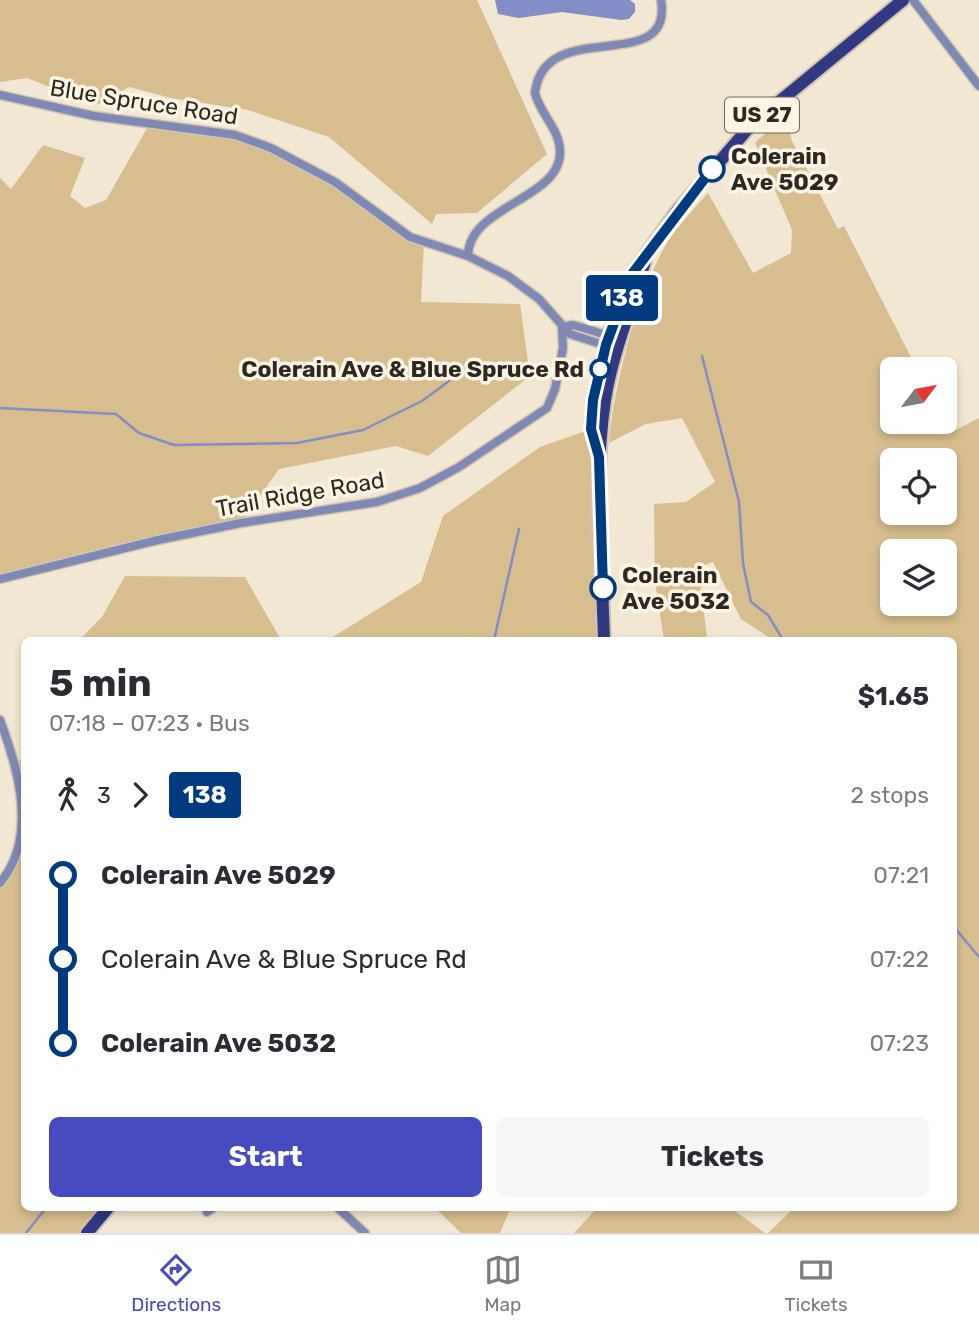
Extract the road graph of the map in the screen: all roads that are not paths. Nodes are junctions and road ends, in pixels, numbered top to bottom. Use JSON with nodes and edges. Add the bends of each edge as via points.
{"nodes":[{"id":1,"x":661,"y":0,"type":"edge"},
{"id":2,"x":903,"y":0,"type":"edge"},
{"id":3,"x":913,"y":0,"type":"edge"},
{"id":4,"x":979,"y":86,"type":"edge"},
{"id":5,"x":0,"y":95,"type":"edge"},
{"id":6,"x":468,"y":256,"type":"junction"},
{"id":7,"x":562,"y":327,"type":"junction"},
{"id":8,"x":582,"y":338,"type":"junction"},
{"id":9,"x":612,"y":342,"type":"junction"},
{"id":10,"x":563,"y":348,"type":"junction"},
{"id":11,"x":0,"y":579,"type":"edge"},
{"id":12,"x":604,"y":637,"type":"edge"},
{"id":13,"x":0,"y":720,"type":"edge"},
{"id":14,"x":21,"y":804,"type":"edge"},
{"id":15,"x":21,"y":830,"type":"edge"},
{"id":16,"x":0,"y":883,"type":"edge"},
{"id":17,"x":106,"y":1211,"type":"edge"},
{"id":18,"x":341,"y":1211,"type":"edge"},
{"id":19,"x":89,"y":1232,"type":"edge"},
{"id":20,"x":365,"y":1233,"type":"edge"}],
"edges":[{"from":1,"to":6,"type":"street","via":[[661,18],[647,36],[629,44],[564,53],[544,65],[535,93],[558,138],[561,154],[557,167],[543,183],[477,232]]},
{"from":2,"to":9,"type":"main road","number":"US 27","via":[[752,124],[677,211],[647,253]]},
{"from":3,"to":4,"type":"street"},
{"from":5,"to":6,"type":"street","name":"Blue Spruce Road","via":[[94,116],[202,129],[249,140],[335,182],[410,237]]},
{"from":6,"to":7,"type":"street","name":"Blue Spruce Road","via":[[524,287]]},
{"from":7,"to":8,"type":"street","name":"Blue Spruce Road"},
{"from":7,"to":9,"type":"street","via":[[573,325]]},
{"from":7,"to":10,"type":"street","name":"Trail Ridge Road"},
{"from":8,"to":9,"type":"street","name":"Blue Spruce Road"},
{"from":8,"to":10,"type":"street"},
{"from":9,"to":12,"type":"main road","number":"US 27","via":[[593,400],[591,429],[599,457]]},
{"from":10,"to":11,"type":"street","name":"Trail Ridge Road","via":[[547,408],[420,488],[377,502],[158,540]]},
{"from":13,"to":14,"type":"street"},
{"from":15,"to":16,"type":"street","via":[[18,851]]},
{"from":17,"to":19,"type":"main road"},
{"from":18,"to":20,"type":"street"}]}
